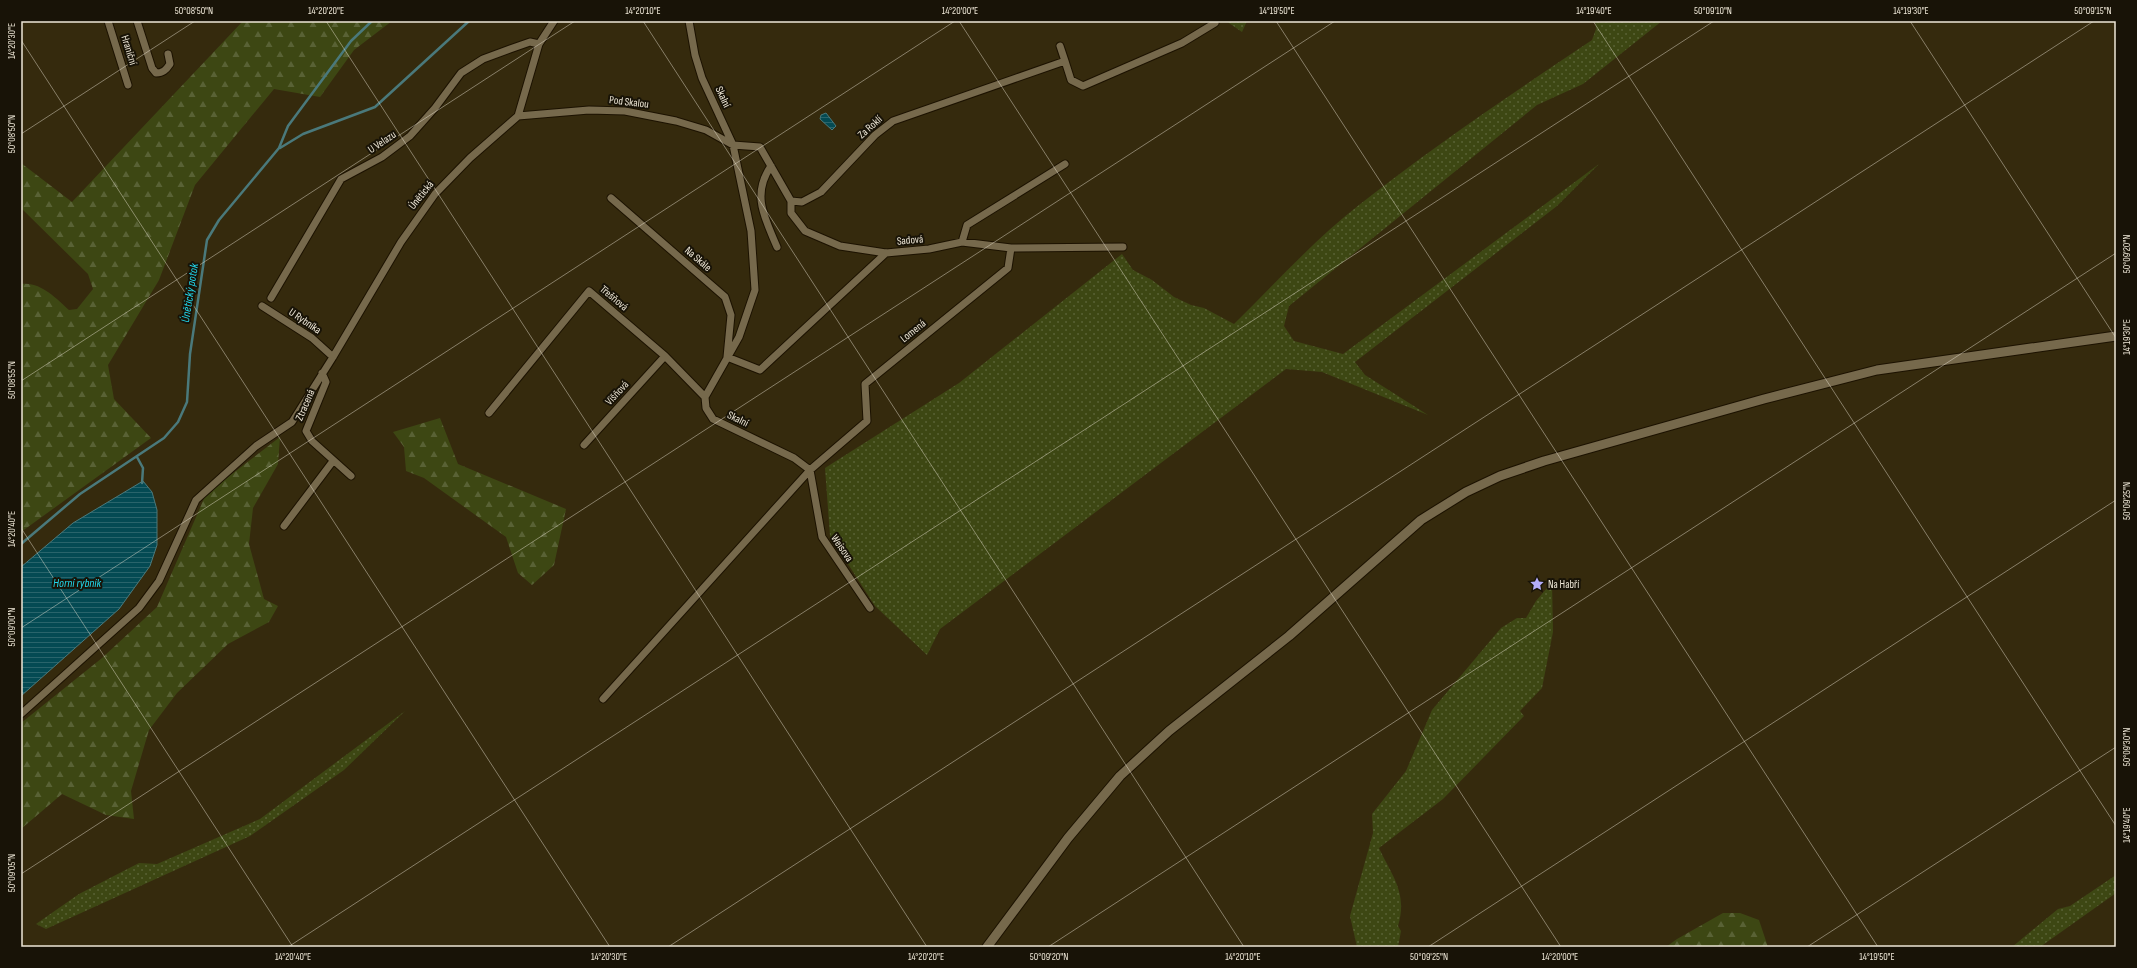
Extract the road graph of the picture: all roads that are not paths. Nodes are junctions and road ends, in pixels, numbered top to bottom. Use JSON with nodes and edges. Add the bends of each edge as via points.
{"nodes":[{"id":1,"x":108,"y":21,"type":"edge"},
{"id":2,"x":138,"y":21,"type":"edge"},
{"id":3,"x":554,"y":21,"type":"edge"},
{"id":4,"x":689,"y":21,"type":"edge"},
{"id":5,"x":1215,"y":23,"type":"dead end"},
{"id":6,"x":539,"y":44,"type":"junction"},
{"id":7,"x":1060,"y":46,"type":"dead end"},
{"id":8,"x":168,"y":54,"type":"dead end"},
{"id":9,"x":1065,"y":61,"type":"junction"},
{"id":10,"x":128,"y":85,"type":"dead end"},
{"id":11,"x":518,"y":116,"type":"junction"},
{"id":12,"x":733,"y":145,"type":"junction"},
{"id":13,"x":1065,"y":164,"type":"dead end"},
{"id":14,"x":771,"y":166,"type":"junction"},
{"id":15,"x":611,"y":198,"type":"dead end"},
{"id":16,"x":791,"y":201,"type":"junction"},
{"id":17,"x":962,"y":242,"type":"junction"},
{"id":18,"x":777,"y":247,"type":"dead end"},
{"id":19,"x":1123,"y":247,"type":"dead end"},
{"id":20,"x":1011,"y":248,"type":"junction"},
{"id":21,"x":886,"y":253,"type":"junction"},
{"id":22,"x":271,"y":298,"type":"dead end"},
{"id":23,"x":262,"y":306,"type":"dead end"},
{"id":24,"x":2116,"y":336,"type":"edge"},
{"id":25,"x":665,"y":356,"type":"junction"},
{"id":26,"x":333,"y":357,"type":"junction"},
{"id":27,"x":727,"y":357,"type":"junction"},
{"id":28,"x":322,"y":372,"type":"junction"},
{"id":29,"x":705,"y":397,"type":"junction"},
{"id":30,"x":490,"y":414,"type":"dead end"},
{"id":31,"x":584,"y":444,"type":"dead end"},
{"id":32,"x":334,"y":461,"type":"junction"},
{"id":33,"x":810,"y":470,"type":"junction"},
{"id":34,"x":351,"y":476,"type":"dead end"},
{"id":35,"x":284,"y":526,"type":"dead end"},
{"id":36,"x":870,"y":608,"type":"dead end"},
{"id":37,"x":603,"y":699,"type":"dead end"},
{"id":38,"x":21,"y":714,"type":"edge"},
{"id":39,"x":987,"y":947,"type":"edge"}],
"edges":[{"from":1,"to":10,"type":"street","name":"Hraniční"},
{"from":2,"to":8,"type":"street","via":[[152,68],[156,72],[161,73],[170,64]]},
{"from":3,"to":6,"type":"street"},
{"from":4,"to":12,"type":"street","name":"Skalní","via":[[702,78]]},
{"from":5,"to":9,"type":"street","via":[[1182,43],[1083,86],[1071,80]]},
{"from":6,"to":11,"type":"street"},
{"from":6,"to":22,"type":"street","name":"U Velazu","via":[[530,42],[483,59],[461,73],[410,136],[382,157],[341,179]]},
{"from":7,"to":9,"type":"street"},
{"from":9,"to":16,"type":"street","name":"Za Roklí","via":[[893,121],[875,135],[821,192],[802,202]]},
{"from":11,"to":12,"type":"street","name":"Pod Skalou","via":[[589,110],[625,111],[706,130]]},
{"from":11,"to":26,"type":"street","name":"Únětická","via":[[470,158],[435,194],[401,242]]},
{"from":12,"to":14,"type":"street","via":[[760,147]]},
{"from":12,"to":27,"type":"street","name":"Skalní","via":[[751,231],[755,290],[739,336]]},
{"from":13,"to":17,"type":"street","via":[[967,225]]},
{"from":14,"to":16,"type":"street"},
{"from":14,"to":18,"type":"street","via":[[764,176],[760,192],[762,211]]},
{"from":15,"to":27,"type":"street","name":"Na Skále","via":[[725,297],[731,315]]},
{"from":16,"to":21,"type":"street","via":[[792,213],[804,231],[840,246]]},
{"from":17,"to":20,"type":"street"},
{"from":17,"to":21,"type":"street","name":"Sadová","via":[[929,249]]},
{"from":19,"to":20,"type":"street"},
{"from":20,"to":33,"type":"street","name":"Lomená","via":[[1008,268],[865,384],[867,421]]},
{"from":21,"to":27,"type":"street","name":"Sadová","via":[[760,370]]},
{"from":23,"to":26,"type":"street","name":"U Rybníka","via":[[312,338]]},
{"from":24,"to":39,"type":"street","via":[[1877,370],[1544,461],[1500,476],[1466,492],[1421,520],[1289,636],[1170,731],[1120,776],[1068,838]]},
{"from":25,"to":29,"type":"street","name":"Třešňová"},
{"from":25,"to":30,"type":"street","name":"Třešňová","via":[[588,291]]},
{"from":25,"to":31,"type":"street","name":"Višňová"},
{"from":26,"to":28,"type":"street","name":"Únětická"},
{"from":27,"to":29,"type":"street","name":"Skalní"},
{"from":28,"to":32,"type":"street","name":"Ztracená","via":[[326,382],[306,431],[312,441]]},
{"from":28,"to":38,"type":"street","name":"Únětická","via":[[292,422],[256,446],[196,500],[159,580],[139,608]]},
{"from":29,"to":33,"type":"street","name":"Skalní","via":[[706,408],[713,419],[794,458]]},
{"from":32,"to":34,"type":"street","name":"Ztracená"},
{"from":32,"to":35,"type":"street"},
{"from":33,"to":36,"type":"street","name":"Weisova","via":[[822,537]]},
{"from":33,"to":37,"type":"street"}]}
